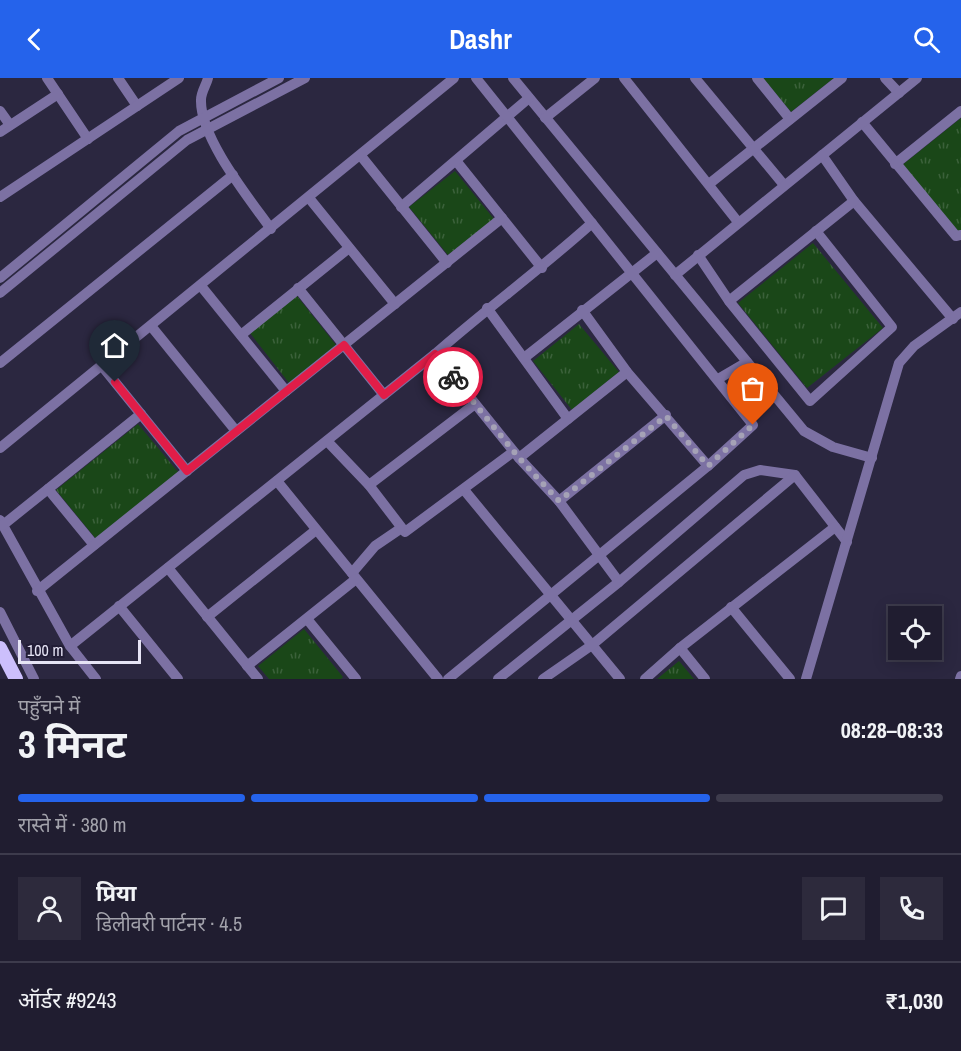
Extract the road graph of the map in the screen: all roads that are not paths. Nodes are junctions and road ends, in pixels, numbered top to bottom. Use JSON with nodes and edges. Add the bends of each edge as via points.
{"nodes":[{"id":1,"x":47,"y":78,"type":"edge"},
{"id":2,"x":118,"y":78,"type":"edge"},
{"id":3,"x":180,"y":78,"type":"edge"},
{"id":4,"x":207,"y":78,"type":"edge"},
{"id":5,"x":279,"y":78,"type":"edge"},
{"id":6,"x":305,"y":78,"type":"edge"},
{"id":7,"x":454,"y":78,"type":"edge"},
{"id":8,"x":476,"y":78,"type":"edge"},
{"id":9,"x":513,"y":78,"type":"edge"},
{"id":10,"x":595,"y":78,"type":"edge"},
{"id":11,"x":624,"y":78,"type":"edge"},
{"id":12,"x":695,"y":78,"type":"edge"},
{"id":13,"x":757,"y":78,"type":"edge"},
{"id":14,"x":842,"y":78,"type":"edge"},
{"id":15,"x":885,"y":78,"type":"edge"},
{"id":16,"x":917,"y":78,"type":"edge"},
{"id":17,"x":899,"y":93,"type":"junction"},
{"id":18,"x":58,"y":94,"type":"junction"},
{"id":19,"x":529,"y":98,"type":"junction"},
{"id":20,"x":137,"y":106,"type":"junction"},
{"id":21,"x":0,"y":111,"type":"edge"},
{"id":22,"x":961,"y":111,"type":"edge"},
{"id":23,"x":506,"y":117,"type":"junction"},
{"id":24,"x":203,"y":118,"type":"junction"},
{"id":25,"x":545,"y":118,"type":"junction"},
{"id":26,"x":790,"y":119,"type":"junction"},
{"id":27,"x":862,"y":122,"type":"junction"},
{"id":28,"x":5,"y":129,"type":"edge"},
{"id":29,"x":207,"y":130,"type":"junction"},
{"id":30,"x":88,"y":139,"type":"junction"},
{"id":31,"x":752,"y":149,"type":"junction"},
{"id":32,"x":822,"y":155,"type":"junction"},
{"id":33,"x":361,"y":156,"type":"junction"},
{"id":34,"x":457,"y":162,"type":"junction"},
{"id":35,"x":895,"y":164,"type":"junction"},
{"id":36,"x":233,"y":175,"type":"junction"},
{"id":37,"x":709,"y":184,"type":"junction"},
{"id":38,"x":784,"y":185,"type":"junction"},
{"id":39,"x":0,"y":197,"type":"edge"},
{"id":40,"x":309,"y":198,"type":"junction"},
{"id":41,"x":854,"y":201,"type":"junction"},
{"id":42,"x":401,"y":207,"type":"junction"},
{"id":43,"x":502,"y":218,"type":"junction"},
{"id":44,"x":738,"y":222,"type":"junction"},
{"id":45,"x":592,"y":224,"type":"junction"},
{"id":46,"x":271,"y":229,"type":"junction"},
{"id":47,"x":816,"y":231,"type":"junction"},
{"id":48,"x":961,"y":235,"type":"edge"},
{"id":49,"x":349,"y":248,"type":"junction"},
{"id":50,"x":657,"y":253,"type":"junction"},
{"id":51,"x":698,"y":255,"type":"junction"},
{"id":52,"x":447,"y":263,"type":"junction"},
{"id":53,"x":542,"y":268,"type":"junction"},
{"id":54,"x":630,"y":272,"type":"junction"},
{"id":55,"x":675,"y":275,"type":"junction"},
{"id":56,"x":0,"y":278,"type":"edge"},
{"id":57,"x":201,"y":286,"type":"junction"},
{"id":58,"x":298,"y":288,"type":"junction"},
{"id":59,"x":0,"y":293,"type":"edge"},
{"id":60,"x":729,"y":301,"type":"junction"},
{"id":61,"x":395,"y":304,"type":"junction"},
{"id":62,"x":487,"y":308,"type":"junction"},
{"id":63,"x":582,"y":310,"type":"junction"},
{"id":64,"x":957,"y":316,"type":"edge"},
{"id":65,"x":151,"y":326,"type":"junction"},
{"id":66,"x":241,"y":335,"type":"junction"},
{"id":67,"x":344,"y":345,"type":"junction"},
{"id":68,"x":435,"y":354,"type":"junction"},
{"id":69,"x":524,"y":358,"type":"junction"},
{"id":70,"x":747,"y":362,"type":"junction"},
{"id":71,"x":0,"y":363,"type":"edge"},
{"id":72,"x":102,"y":366,"type":"junction"},
{"id":73,"x":627,"y":372,"type":"junction"},
{"id":74,"x":718,"y":380,"type":"junction"},
{"id":75,"x":286,"y":391,"type":"junction"},
{"id":76,"x":384,"y":395,"type":"junction"},
{"id":77,"x":475,"y":404,"type":"junction"},
{"id":78,"x":141,"y":414,"type":"junction"},
{"id":79,"x":666,"y":416,"type":"junction"},
{"id":80,"x":568,"y":419,"type":"junction"},
{"id":81,"x":236,"y":431,"type":"junction"},
{"id":82,"x":327,"y":441,"type":"junction"},
{"id":83,"x":0,"y":448,"type":"edge"},
{"id":84,"x":516,"y":455,"type":"junction"},
{"id":85,"x":872,"y":458,"type":"junction"},
{"id":86,"x":708,"y":466,"type":"junction"},
{"id":87,"x":187,"y":471,"type":"junction"},
{"id":88,"x":795,"y":475,"type":"junction"},
{"id":89,"x":277,"y":481,"type":"junction"},
{"id":90,"x":369,"y":485,"type":"junction"},
{"id":91,"x":48,"y":489,"type":"junction"},
{"id":92,"x":465,"y":490,"type":"junction"},
{"id":93,"x":559,"y":501,"type":"junction"},
{"id":94,"x":1,"y":523,"type":"edge"},
{"id":95,"x":835,"y":527,"type":"junction"},
{"id":96,"x":400,"y":529,"type":"junction"},
{"id":97,"x":316,"y":530,"type":"junction"},
{"id":98,"x":847,"y":542,"type":"junction"},
{"id":99,"x":94,"y":545,"type":"junction"},
{"id":100,"x":598,"y":557,"type":"junction"},
{"id":101,"x":168,"y":568,"type":"junction"},
{"id":102,"x":354,"y":576,"type":"junction"},
{"id":103,"x":619,"y":582,"type":"junction"},
{"id":104,"x":37,"y":591,"type":"junction"},
{"id":105,"x":551,"y":596,"type":"junction"},
{"id":106,"x":119,"y":606,"type":"junction"},
{"id":107,"x":731,"y":607,"type":"junction"},
{"id":108,"x":0,"y":612,"type":"edge"},
{"id":109,"x":207,"y":617,"type":"junction"},
{"id":110,"x":307,"y":619,"type":"junction"},
{"id":111,"x":572,"y":620,"type":"junction"},
{"id":112,"x":592,"y":645,"type":"junction"},
{"id":113,"x":70,"y":646,"type":"junction"},
{"id":114,"x":0,"y":648,"type":"edge"},
{"id":115,"x":680,"y":648,"type":"junction"},
{"id":116,"x":247,"y":666,"type":"junction"},
{"id":117,"x":352,"y":678,"type":"edge"},
{"id":118,"x":546,"y":678,"type":"edge"},
{"id":119,"x":16,"y":679,"type":"edge"},
{"id":120,"x":34,"y":679,"type":"edge"},
{"id":121,"x":96,"y":679,"type":"edge"},
{"id":122,"x":177,"y":679,"type":"edge"},
{"id":123,"x":258,"y":679,"type":"edge"},
{"id":124,"x":438,"y":679,"type":"edge"},
{"id":125,"x":448,"y":679,"type":"edge"},
{"id":126,"x":498,"y":679,"type":"edge"},
{"id":127,"x":620,"y":679,"type":"edge"},
{"id":128,"x":645,"y":679,"type":"edge"},
{"id":129,"x":705,"y":679,"type":"edge"},
{"id":130,"x":790,"y":679,"type":"edge"},
{"id":131,"x":806,"y":679,"type":"edge"}],
"edges":[{"from":1,"to":18,"type":"street"},
{"from":2,"to":20,"type":"street"},
{"from":3,"to":20,"type":"street"},
{"from":4,"to":24,"type":"street","via":[[200,98]]},
{"from":5,"to":24,"type":"street"},
{"from":6,"to":29,"type":"street"},
{"from":7,"to":33,"type":"street"},
{"from":8,"to":23,"type":"street"},
{"from":9,"to":19,"type":"street"},
{"from":10,"to":25,"type":"street"},
{"from":11,"to":37,"type":"street"},
{"from":12,"to":31,"type":"street"},
{"from":13,"to":26,"type":"street"},
{"from":14,"to":26,"type":"street"},
{"from":15,"to":17,"type":"street"},
{"from":16,"to":17,"type":"street"},
{"from":17,"to":27,"type":"street"},
{"from":18,"to":28,"type":"street"},
{"from":18,"to":30,"type":"street"},
{"from":19,"to":23,"type":"street"},
{"from":19,"to":25,"type":"street"},
{"from":20,"to":30,"type":"street"},
{"from":21,"to":28,"type":"street"},
{"from":22,"to":35,"type":"street"},
{"from":23,"to":34,"type":"street"},
{"from":23,"to":45,"type":"street"},
{"from":24,"to":29,"type":"street"},
{"from":24,"to":56,"type":"street","via":[[179,131]]},
{"from":25,"to":50,"type":"street"},
{"from":26,"to":31,"type":"street"},
{"from":27,"to":32,"type":"street"},
{"from":27,"to":35,"type":"street"},
{"from":29,"to":36,"type":"street"},
{"from":29,"to":59,"type":"street","via":[[187,140]]},
{"from":30,"to":39,"type":"street"},
{"from":31,"to":37,"type":"street"},
{"from":31,"to":38,"type":"street"},
{"from":32,"to":38,"type":"street"},
{"from":32,"to":41,"type":"street"},
{"from":33,"to":40,"type":"street"},
{"from":33,"to":42,"type":"street"},
{"from":34,"to":42,"type":"street"},
{"from":34,"to":43,"type":"street"},
{"from":35,"to":48,"type":"street","via":[[956,236]]},
{"from":36,"to":46,"type":"street"},
{"from":36,"to":71,"type":"street"},
{"from":37,"to":44,"type":"street"},
{"from":38,"to":44,"type":"street"},
{"from":40,"to":46,"type":"street"},
{"from":40,"to":49,"type":"street"},
{"from":41,"to":47,"type":"street"},
{"from":41,"to":64,"type":"street"},
{"from":42,"to":52,"type":"street"},
{"from":43,"to":52,"type":"street"},
{"from":43,"to":53,"type":"street"},
{"from":44,"to":51,"type":"street"},
{"from":45,"to":53,"type":"street"},
{"from":45,"to":54,"type":"street"},
{"from":46,"to":57,"type":"street"},
{"from":47,"to":60,"type":"street"},
{"from":47,"to":60,"type":"street","via":[[892,327],[810,401]]},
{"from":49,"to":58,"type":"street"},
{"from":49,"to":61,"type":"street"},
{"from":50,"to":54,"type":"street"},
{"from":50,"to":55,"type":"street"},
{"from":51,"to":55,"type":"street"},
{"from":51,"to":60,"type":"street"},
{"from":52,"to":61,"type":"street"},
{"from":53,"to":62,"type":"street"},
{"from":54,"to":63,"type":"street"},
{"from":54,"to":74,"type":"street"},
{"from":55,"to":70,"type":"street"},
{"from":57,"to":65,"type":"street"},
{"from":57,"to":66,"type":"street"},
{"from":58,"to":66,"type":"street"},
{"from":58,"to":67,"type":"street"},
{"from":61,"to":67,"type":"street"},
{"from":62,"to":68,"type":"street"},
{"from":62,"to":69,"type":"street"},
{"from":63,"to":69,"type":"street"},
{"from":63,"to":73,"type":"street"},
{"from":64,"to":85,"type":"street","via":[[914,346],[899,363]]},
{"from":65,"to":72,"type":"street"},
{"from":65,"to":81,"type":"street"},
{"from":66,"to":75,"type":"street"},
{"from":67,"to":75,"type":"street"},
{"from":67,"to":76,"type":"street"},
{"from":68,"to":76,"type":"street"},
{"from":68,"to":77,"type":"street"},
{"from":69,"to":80,"type":"street"},
{"from":70,"to":74,"type":"street"},
{"from":70,"to":85,"type":"street","via":[[804,431],[833,447]]},
{"from":72,"to":78,"type":"street"},
{"from":72,"to":83,"type":"street"},
{"from":73,"to":79,"type":"street"},
{"from":73,"to":80,"type":"street"},
{"from":74,"to":86,"type":"street","via":[[753,425]]},
{"from":75,"to":81,"type":"street"},
{"from":76,"to":82,"type":"street"},
{"from":77,"to":84,"type":"street"},
{"from":77,"to":90,"type":"street"},
{"from":78,"to":87,"type":"street"},
{"from":78,"to":91,"type":"street"},
{"from":79,"to":86,"type":"street"},
{"from":79,"to":93,"type":"street"},
{"from":80,"to":84,"type":"street"},
{"from":81,"to":87,"type":"street"},
{"from":82,"to":89,"type":"street"},
{"from":82,"to":90,"type":"street"},
{"from":84,"to":92,"type":"street"},
{"from":84,"to":93,"type":"street"},
{"from":85,"to":98,"type":"street"},
{"from":86,"to":100,"type":"street"},
{"from":87,"to":99,"type":"street"},
{"from":88,"to":95,"type":"street"},
{"from":88,"to":103,"type":"street","via":[[760,470],[744,475]]},
{"from":88,"to":112,"type":"street"},
{"from":89,"to":97,"type":"street"},
{"from":89,"to":101,"type":"street"},
{"from":90,"to":96,"type":"street"},
{"from":91,"to":94,"type":"street"},
{"from":91,"to":99,"type":"street"},
{"from":92,"to":96,"type":"street","via":[[413,529]]},
{"from":92,"to":105,"type":"street"},
{"from":93,"to":100,"type":"street"},
{"from":94,"to":104,"type":"street"},
{"from":95,"to":98,"type":"street"},
{"from":95,"to":107,"type":"street"},
{"from":96,"to":102,"type":"street","via":[[375,546]]},
{"from":97,"to":102,"type":"street"},
{"from":97,"to":109,"type":"street"},
{"from":98,"to":131,"type":"street"},
{"from":99,"to":104,"type":"street"},
{"from":100,"to":103,"type":"street"},
{"from":100,"to":105,"type":"street"},
{"from":101,"to":106,"type":"street"},
{"from":101,"to":109,"type":"street"},
{"from":102,"to":110,"type":"street"},
{"from":102,"to":124,"type":"street"},
{"from":103,"to":111,"type":"street"},
{"from":104,"to":113,"type":"street"},
{"from":105,"to":111,"type":"street"},
{"from":105,"to":125,"type":"street"},
{"from":106,"to":113,"type":"street"},
{"from":106,"to":122,"type":"street"},
{"from":107,"to":115,"type":"street"},
{"from":107,"to":130,"type":"street"},
{"from":108,"to":120,"type":"street"},
{"from":109,"to":116,"type":"street"},
{"from":110,"to":116,"type":"street"},
{"from":110,"to":117,"type":"street"},
{"from":111,"to":112,"type":"street"},
{"from":111,"to":126,"type":"street"},
{"from":112,"to":118,"type":"street"},
{"from":112,"to":127,"type":"street"},
{"from":113,"to":121,"type":"street"},
{"from":114,"to":119,"type":"main road"},
{"from":115,"to":128,"type":"street"},
{"from":115,"to":129,"type":"street"},
{"from":116,"to":123,"type":"street"}]}
